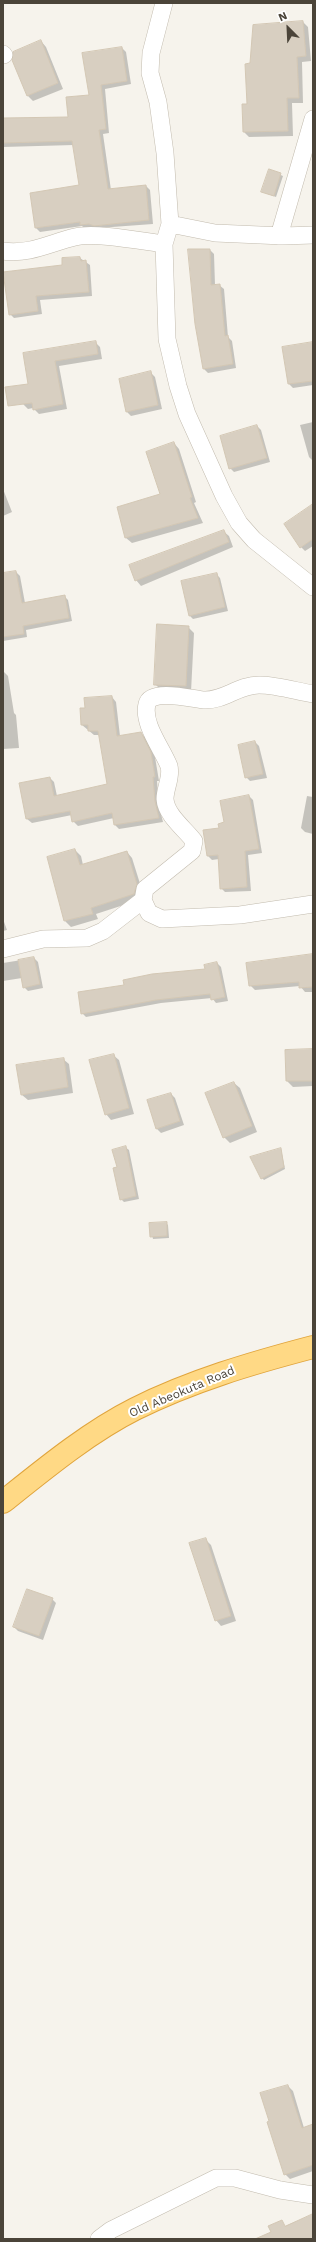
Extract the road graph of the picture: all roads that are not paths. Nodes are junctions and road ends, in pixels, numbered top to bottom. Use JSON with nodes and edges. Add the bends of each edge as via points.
{"nodes":[{"id":1,"x":164,"y":3,"type":"edge"},
{"id":2,"x":313,"y":119,"type":"edge"},
{"id":3,"x":170,"y":224,"type":"junction"},
{"id":4,"x":313,"y":235,"type":"edge"},
{"id":5,"x":279,"y":236,"type":"junction"},
{"id":6,"x":164,"y":244,"type":"junction"},
{"id":7,"x":3,"y":251,"type":"edge"},
{"id":8,"x":313,"y":587,"type":"edge"},
{"id":9,"x":313,"y":694,"type":"edge"},
{"id":10,"x":143,"y":900,"type":"junction"},
{"id":11,"x":313,"y":904,"type":"edge"},
{"id":12,"x":3,"y":949,"type":"edge"},
{"id":13,"x":313,"y":1347,"type":"edge"},
{"id":14,"x":3,"y":1502,"type":"edge"},
{"id":15,"x":313,"y":2195,"type":"edge"},
{"id":16,"x":99,"y":2239,"type":"edge"}],
"edges":[{"from":1,"to":3,"type":"street","via":[[150,53],[150,73],[158,102],[165,153]]},
{"from":2,"to":5,"type":"street"},
{"from":3,"to":5,"type":"street","via":[[215,233]]},
{"from":3,"to":6,"type":"street"},
{"from":4,"to":5,"type":"street"},
{"from":6,"to":7,"type":"street","via":[[114,238],[76,237],[43,248]]},
{"from":6,"to":8,"type":"street","via":[[167,339],[187,414],[239,523],[254,540]]},
{"from":9,"to":10,"type":"street","via":[[261,685],[242,686],[221,698],[210,700],[174,695],[150,699],[147,703],[149,724],[170,769],[165,799],[168,810],[194,841],[192,851],[145,889]]},
{"from":10,"to":11,"type":"street","via":[[149,913],[162,919],[240,915]]},
{"from":10,"to":12,"type":"street","via":[[103,931],[87,938],[42,939]]},
{"from":13,"to":14,"type":"highway","name":"Old Abeokuta Road","via":[[251,1363],[134,1409],[82,1443]]},
{"from":15,"to":16,"type":"street","via":[[280,2190],[235,2178],[216,2178],[110,2230]]}]}
